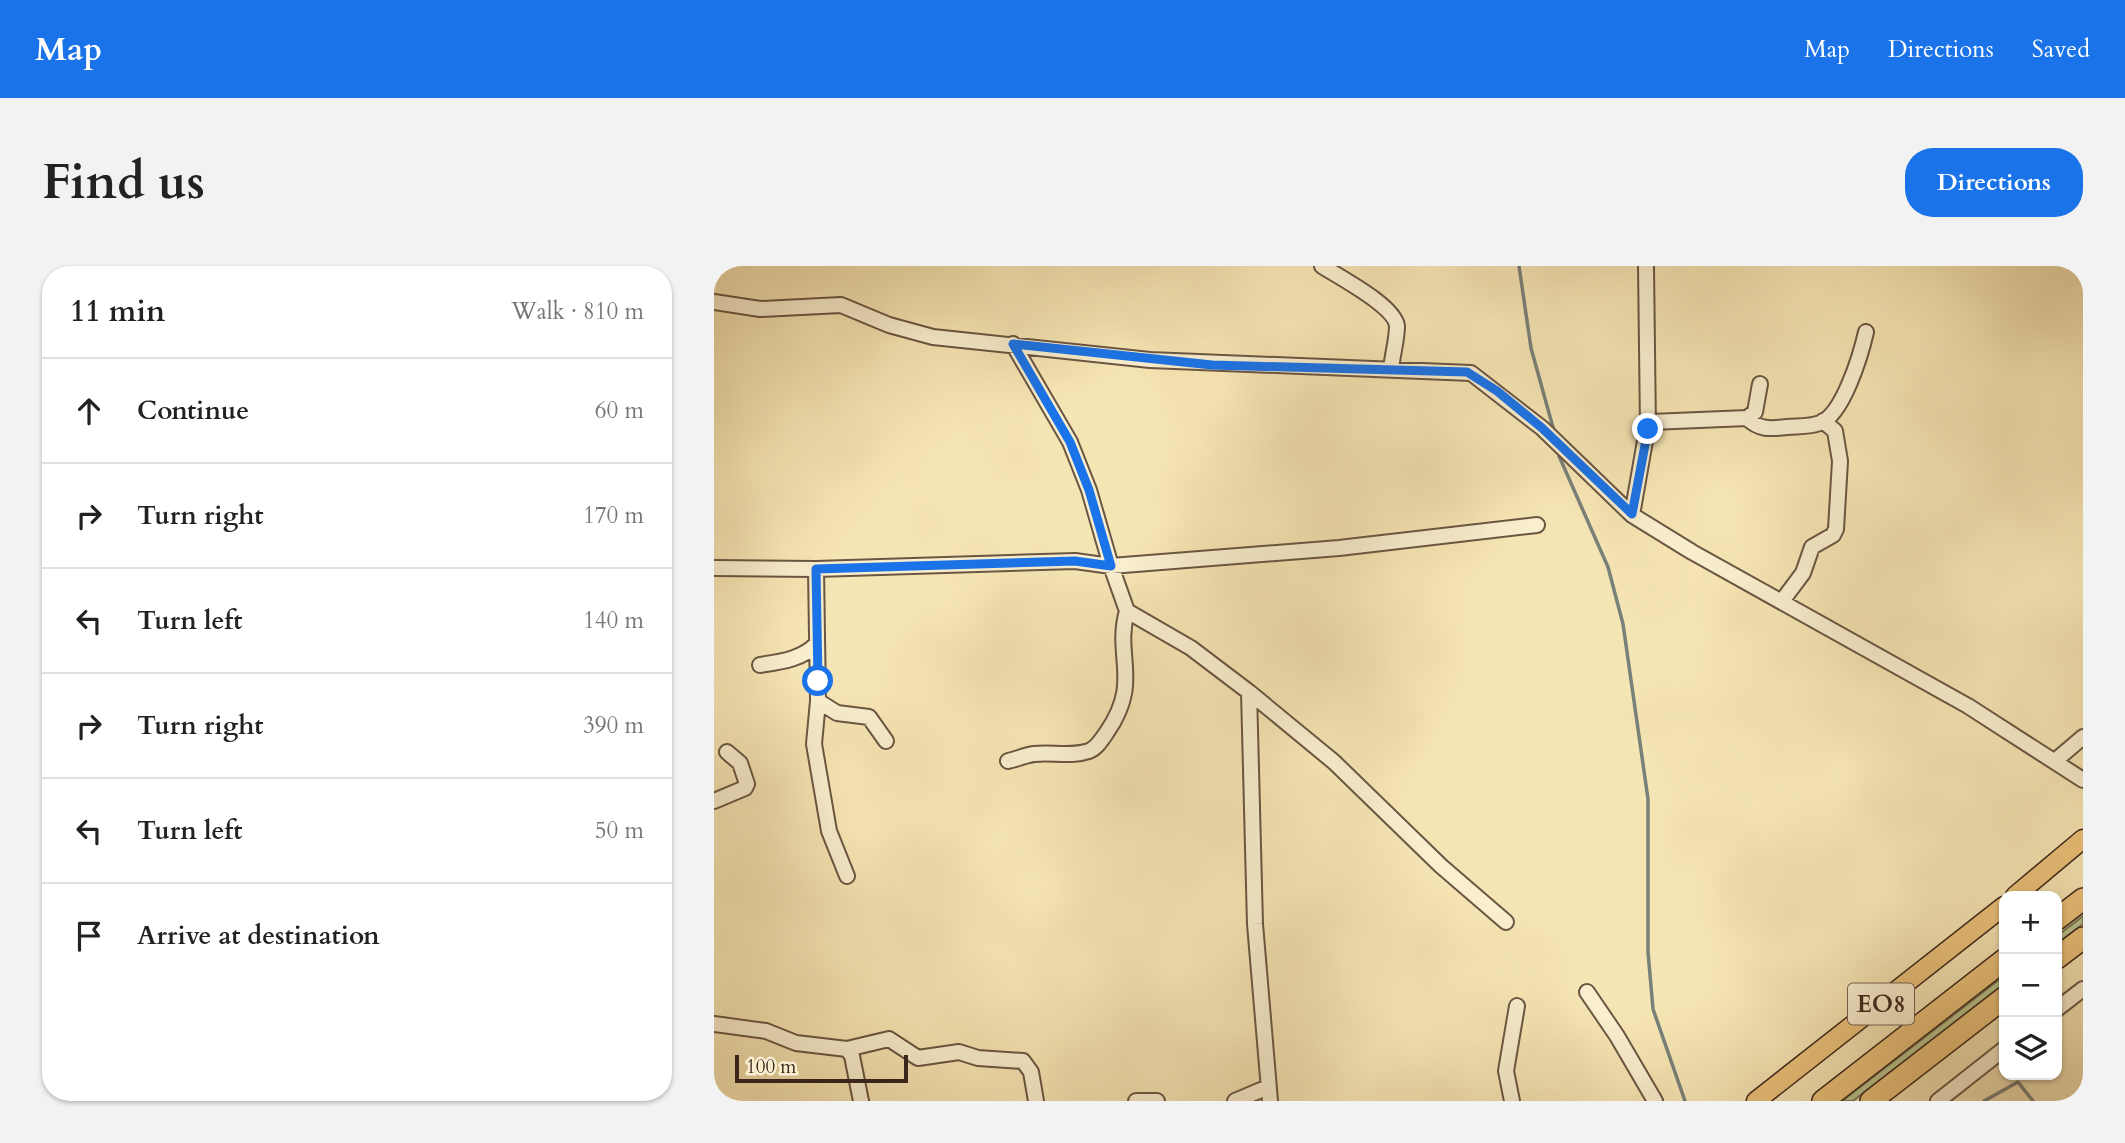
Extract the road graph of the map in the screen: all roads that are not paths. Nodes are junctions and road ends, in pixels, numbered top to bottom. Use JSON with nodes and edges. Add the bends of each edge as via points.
{"nodes":[{"id":1,"x":1322,"y":266,"type":"edge"},
{"id":2,"x":1646,"y":266,"type":"edge"},
{"id":3,"x":714,"y":302,"type":"edge"},
{"id":4,"x":1866,"y":332,"type":"dead end"},
{"id":5,"x":1013,"y":344,"type":"junction"},
{"id":6,"x":1391,"y":370,"type":"junction"},
{"id":7,"x":1759,"y":384,"type":"dead end"},
{"id":8,"x":1746,"y":418,"type":"junction"},
{"id":9,"x":1823,"y":421,"type":"junction"},
{"id":10,"x":1648,"y":429,"type":"junction"},
{"id":11,"x":1632,"y":514,"type":"junction"},
{"id":12,"x":1537,"y":525,"type":"dead end"},
{"id":13,"x":1111,"y":566,"type":"junction"},
{"id":14,"x":714,"y":568,"type":"edge"},
{"id":15,"x":734,"y":568,"type":"junction"},
{"id":16,"x":816,"y":569,"type":"junction"},
{"id":17,"x":714,"y":575,"type":"edge"},
{"id":18,"x":1782,"y":601,"type":"junction"},
{"id":19,"x":1128,"y":611,"type":"junction"},
{"id":20,"x":817,"y":643,"type":"junction"},
{"id":21,"x":760,"y":665,"type":"dead end"},
{"id":22,"x":1249,"y":692,"type":"junction"},
{"id":23,"x":818,"y":701,"type":"junction"},
{"id":24,"x":2083,"y":737,"type":"edge"},
{"id":25,"x":887,"y":741,"type":"dead end"},
{"id":26,"x":727,"y":752,"type":"dead end"},
{"id":27,"x":2056,"y":760,"type":"junction"},
{"id":28,"x":1008,"y":761,"type":"dead end"},
{"id":29,"x":2083,"y":780,"type":"edge"},
{"id":30,"x":714,"y":802,"type":"edge"},
{"id":31,"x":2083,"y":839,"type":"edge"},
{"id":32,"x":847,"y":876,"type":"dead end"},
{"id":33,"x":2021,"y":891,"type":"edge"},
{"id":34,"x":2083,"y":899,"type":"edge"},
{"id":35,"x":1999,"y":910,"type":"edge"},
{"id":36,"x":2062,"y":915,"type":"edge"},
{"id":37,"x":1506,"y":922,"type":"dead end"},
{"id":38,"x":2083,"y":938,"type":"edge"},
{"id":39,"x":2062,"y":954,"type":"edge"},
{"id":40,"x":1999,"y":964,"type":"edge"},
{"id":41,"x":2083,"y":989,"type":"edge"},
{"id":42,"x":1587,"y":992,"type":"dead end"},
{"id":43,"x":1999,"y":1002,"type":"edge"},
{"id":44,"x":2062,"y":1005,"type":"edge"},
{"id":45,"x":1517,"y":1006,"type":"dead end"},
{"id":46,"x":714,"y":1024,"type":"edge"},
{"id":47,"x":847,"y":1049,"type":"junction"},
{"id":48,"x":1999,"y":1053,"type":"edge"},
{"id":49,"x":1269,"y":1094,"type":"edge"},
{"id":50,"x":860,"y":1101,"type":"edge"},
{"id":51,"x":1037,"y":1101,"type":"edge"},
{"id":52,"x":1136,"y":1101,"type":"edge"},
{"id":53,"x":1157,"y":1101,"type":"edge"},
{"id":54,"x":1235,"y":1101,"type":"edge"},
{"id":55,"x":1512,"y":1101,"type":"edge"},
{"id":56,"x":1655,"y":1101,"type":"edge"},
{"id":57,"x":1756,"y":1101,"type":"edge"},
{"id":58,"x":1823,"y":1101,"type":"edge"},
{"id":59,"x":1871,"y":1101,"type":"edge"},
{"id":60,"x":1938,"y":1101,"type":"edge"}],
"edges":[{"from":1,"to":6,"type":"street","via":[[1394,317]]},
{"from":2,"to":10,"type":"street"},
{"from":3,"to":5,"type":"street","via":[[760,309],[841,305],[910,332]]},
{"from":4,"to":9,"type":"street","via":[[1859,362],[1836,408]]},
{"from":5,"to":6,"type":"street","via":[[1212,365]]},
{"from":5,"to":13,"type":"street","via":[[1070,442]]},
{"from":6,"to":11,"type":"street","via":[[1471,373],[1542,428]]},
{"from":7,"to":8,"type":"street","via":[[1755,412]]},
{"from":8,"to":9,"type":"street","via":[[1765,428]]},
{"from":8,"to":10,"type":"street","via":[[1660,419]]},
{"from":9,"to":18,"type":"street","via":[[1835,431],[1840,461],[1836,529],[1812,547],[1803,573]]},
{"from":10,"to":11,"type":"street"},
{"from":11,"to":18,"type":"street"},
{"from":12,"to":13,"type":"street","via":[[1339,548]]},
{"from":13,"to":16,"type":"street","via":[[1075,561]]},
{"from":13,"to":19,"type":"street"},
{"from":14,"to":15,"type":"street"},
{"from":15,"to":16,"type":"street"},
{"from":15,"to":17,"type":"street"},
{"from":16,"to":20,"type":"street"},
{"from":18,"to":27,"type":"street"},
{"from":19,"to":22,"type":"street","via":[[1191,648]]},
{"from":19,"to":28,"type":"street","via":[[1121,711],[1093,750]]},
{"from":20,"to":21,"type":"street","via":[[797,657]]},
{"from":20,"to":23,"type":"street"},
{"from":22,"to":37,"type":"street","via":[[1334,762]]},
{"from":22,"to":49,"type":"street","via":[[1255,924]]},
{"from":23,"to":25,"type":"street","via":[[837,713],[869,717]]},
{"from":23,"to":32,"type":"street","via":[[817,768],[829,831]]},
{"from":24,"to":27,"type":"street"},
{"from":26,"to":30,"type":"street","via":[[740,763],[747,784]]},
{"from":27,"to":29,"type":"street"},
{"from":31,"to":33,"type":"main road"},
{"from":34,"to":36,"type":"highway"},
{"from":35,"to":57,"type":"main road","number":"ΕΟ8"},
{"from":38,"to":39,"type":"highway"},
{"from":40,"to":58,"type":"highway"},
{"from":41,"to":44,"type":"street"},
{"from":42,"to":56,"type":"street"},
{"from":43,"to":59,"type":"highway"},
{"from":45,"to":55,"type":"street","via":[[1506,1071]]},
{"from":46,"to":47,"type":"street","via":[[766,1031],[796,1043]]},
{"from":47,"to":50,"type":"street"},
{"from":47,"to":51,"type":"street","via":[[889,1039],[918,1058],[959,1052],[1023,1061],[1031,1072]]},
{"from":48,"to":60,"type":"street"},
{"from":49,"to":54,"type":"street"},
{"from":52,"to":53,"type":"street"}]}
